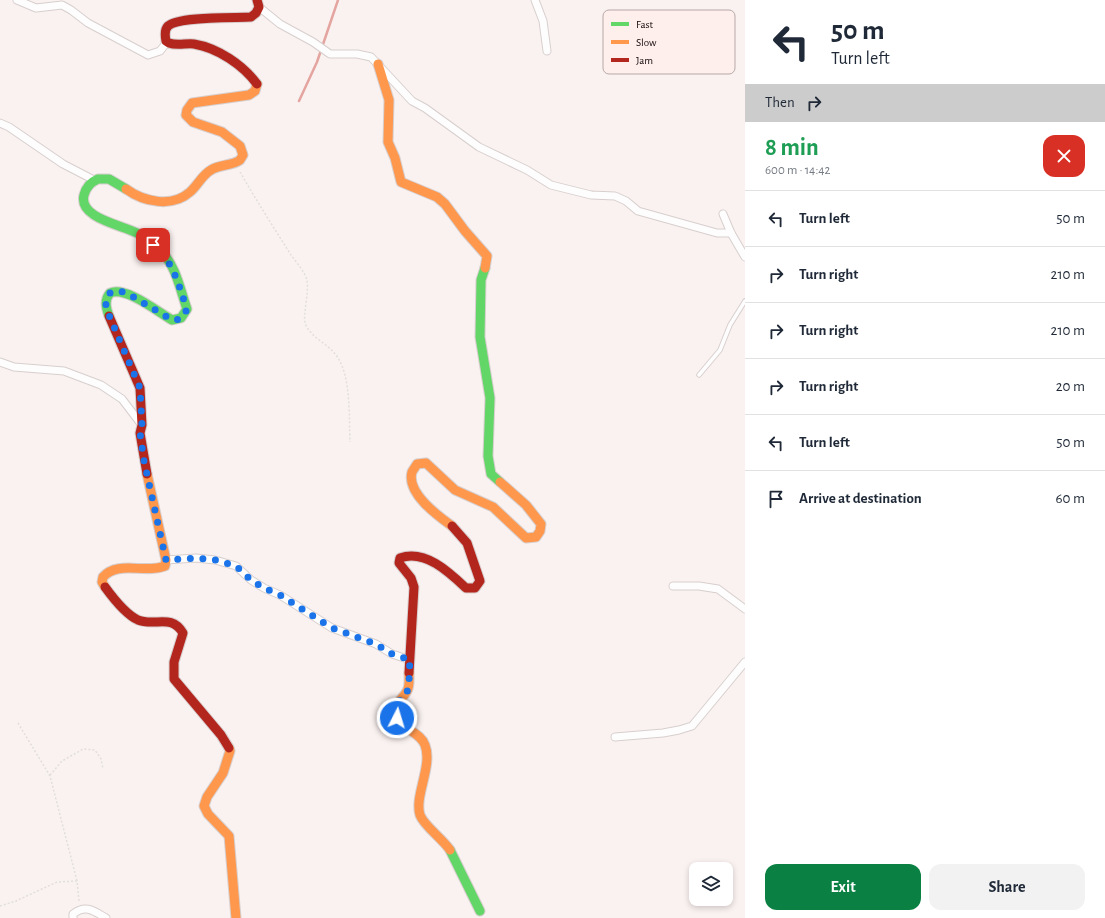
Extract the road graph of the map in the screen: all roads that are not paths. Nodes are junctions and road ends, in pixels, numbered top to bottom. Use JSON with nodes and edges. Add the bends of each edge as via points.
{"nodes":[{"id":1,"x":17,"y":0,"type":"edge"},
{"id":2,"x":535,"y":0,"type":"edge"},
{"id":3,"x":258,"y":3,"type":"edge"},
{"id":4,"x":167,"y":42,"type":"junction"},
{"id":5,"x":547,"y":51,"type":"dead end"},
{"id":6,"x":378,"y":64,"type":"junction"},
{"id":7,"x":0,"y":123,"type":"edge"},
{"id":8,"x":94,"y":180,"type":"junction"},
{"id":9,"x":723,"y":214,"type":"dead end"},
{"id":10,"x":731,"y":233,"type":"junction"},
{"id":11,"x":745,"y":257,"type":"edge"},
{"id":12,"x":745,"y":301,"type":"edge"},
{"id":13,"x":0,"y":362,"type":"edge"},
{"id":14,"x":699,"y":375,"type":"dead end"},
{"id":15,"x":142,"y":425,"type":"junction"},
{"id":16,"x":166,"y":560,"type":"junction"},
{"id":17,"x":673,"y":586,"type":"dead end"},
{"id":18,"x":745,"y":609,"type":"edge"},
{"id":19,"x":410,"y":660,"type":"junction"},
{"id":20,"x":745,"y":662,"type":"edge"},
{"id":21,"x":616,"y":737,"type":"dead end"},
{"id":22,"x":480,"y":911,"type":"dead end"},
{"id":23,"x":73,"y":918,"type":"edge"},
{"id":24,"x":106,"y":918,"type":"edge"},
{"id":25,"x":236,"y":918,"type":"edge"}],
"edges":[{"from":1,"to":4,"type":"street","via":[[36,8],[62,5],[88,23],[148,55],[160,51]]},
{"from":2,"to":5,"type":"street"},
{"from":3,"to":4,"type":"street","via":[[256,12],[251,17],[181,20],[168,26],[165,38]]},
{"from":3,"to":6,"type":"street","via":[[280,24],[330,54],[357,54],[371,57]]},
{"from":4,"to":8,"type":"street","via":[[205,46],[253,76],[257,84],[255,91],[249,96],[192,103],[186,113],[191,122],[219,131],[240,145],[243,158],[235,164],[223,164],[212,168],[188,194],[175,200],[155,201],[106,178]]},
{"from":6,"to":10,"type":"street","via":[[412,101],[479,147],[527,170],[551,185],[590,195],[614,196],[626,201],[638,211],[717,233]]},
{"from":6,"to":19,"type":"street","via":[[389,100],[388,142],[396,158],[401,182],[437,197],[487,256],[481,280],[480,337],[490,398],[489,470],[526,505],[541,524],[536,537],[526,538],[493,507],[455,490],[426,463],[417,464],[412,472],[412,480],[417,493],[426,506],[453,527],[467,543],[480,581],[475,588],[466,588],[450,573],[428,560],[413,554],[400,558],[399,563],[411,578],[414,587]]},
{"from":7,"to":8,"type":"street","via":[[63,164]]},
{"from":8,"to":15,"type":"street","via":[[86,189],[84,206],[96,216],[139,234],[164,254],[170,263],[187,309],[182,318],[172,320],[120,291],[114,290],[105,301],[140,388]]},
{"from":9,"to":10,"type":"street"},
{"from":10,"to":11,"type":"street"},
{"from":12,"to":14,"type":"lane","via":[[730,325],[720,350]]},
{"from":13,"to":15,"type":"street","via":[[14,367],[64,371],[101,385],[122,400]]},
{"from":15,"to":16,"type":"street","via":[[140,433],[144,461]]},
{"from":16,"to":19,"type":"street","via":[[215,560],[236,566],[258,584],[332,628]]},
{"from":16,"to":25,"type":"street","via":[[165,566],[155,570],[114,568],[103,576],[102,581],[103,586],[137,620],[175,623],[181,628],[183,633],[174,662],[174,679],[221,735],[230,751],[223,775],[205,800],[204,806],[206,812],[229,836]]},
{"from":17,"to":18,"type":"street","via":[[718,589]]},
{"from":19,"to":22,"type":"street","via":[[408,690],[397,702],[395,710],[397,718],[425,744],[427,756],[420,817],[449,849]]},
{"from":20,"to":21,"type":"street","via":[[692,726],[663,733]]},
{"from":23,"to":24,"type":"street","via":[[73,914],[80,909],[89,908]]}]}
